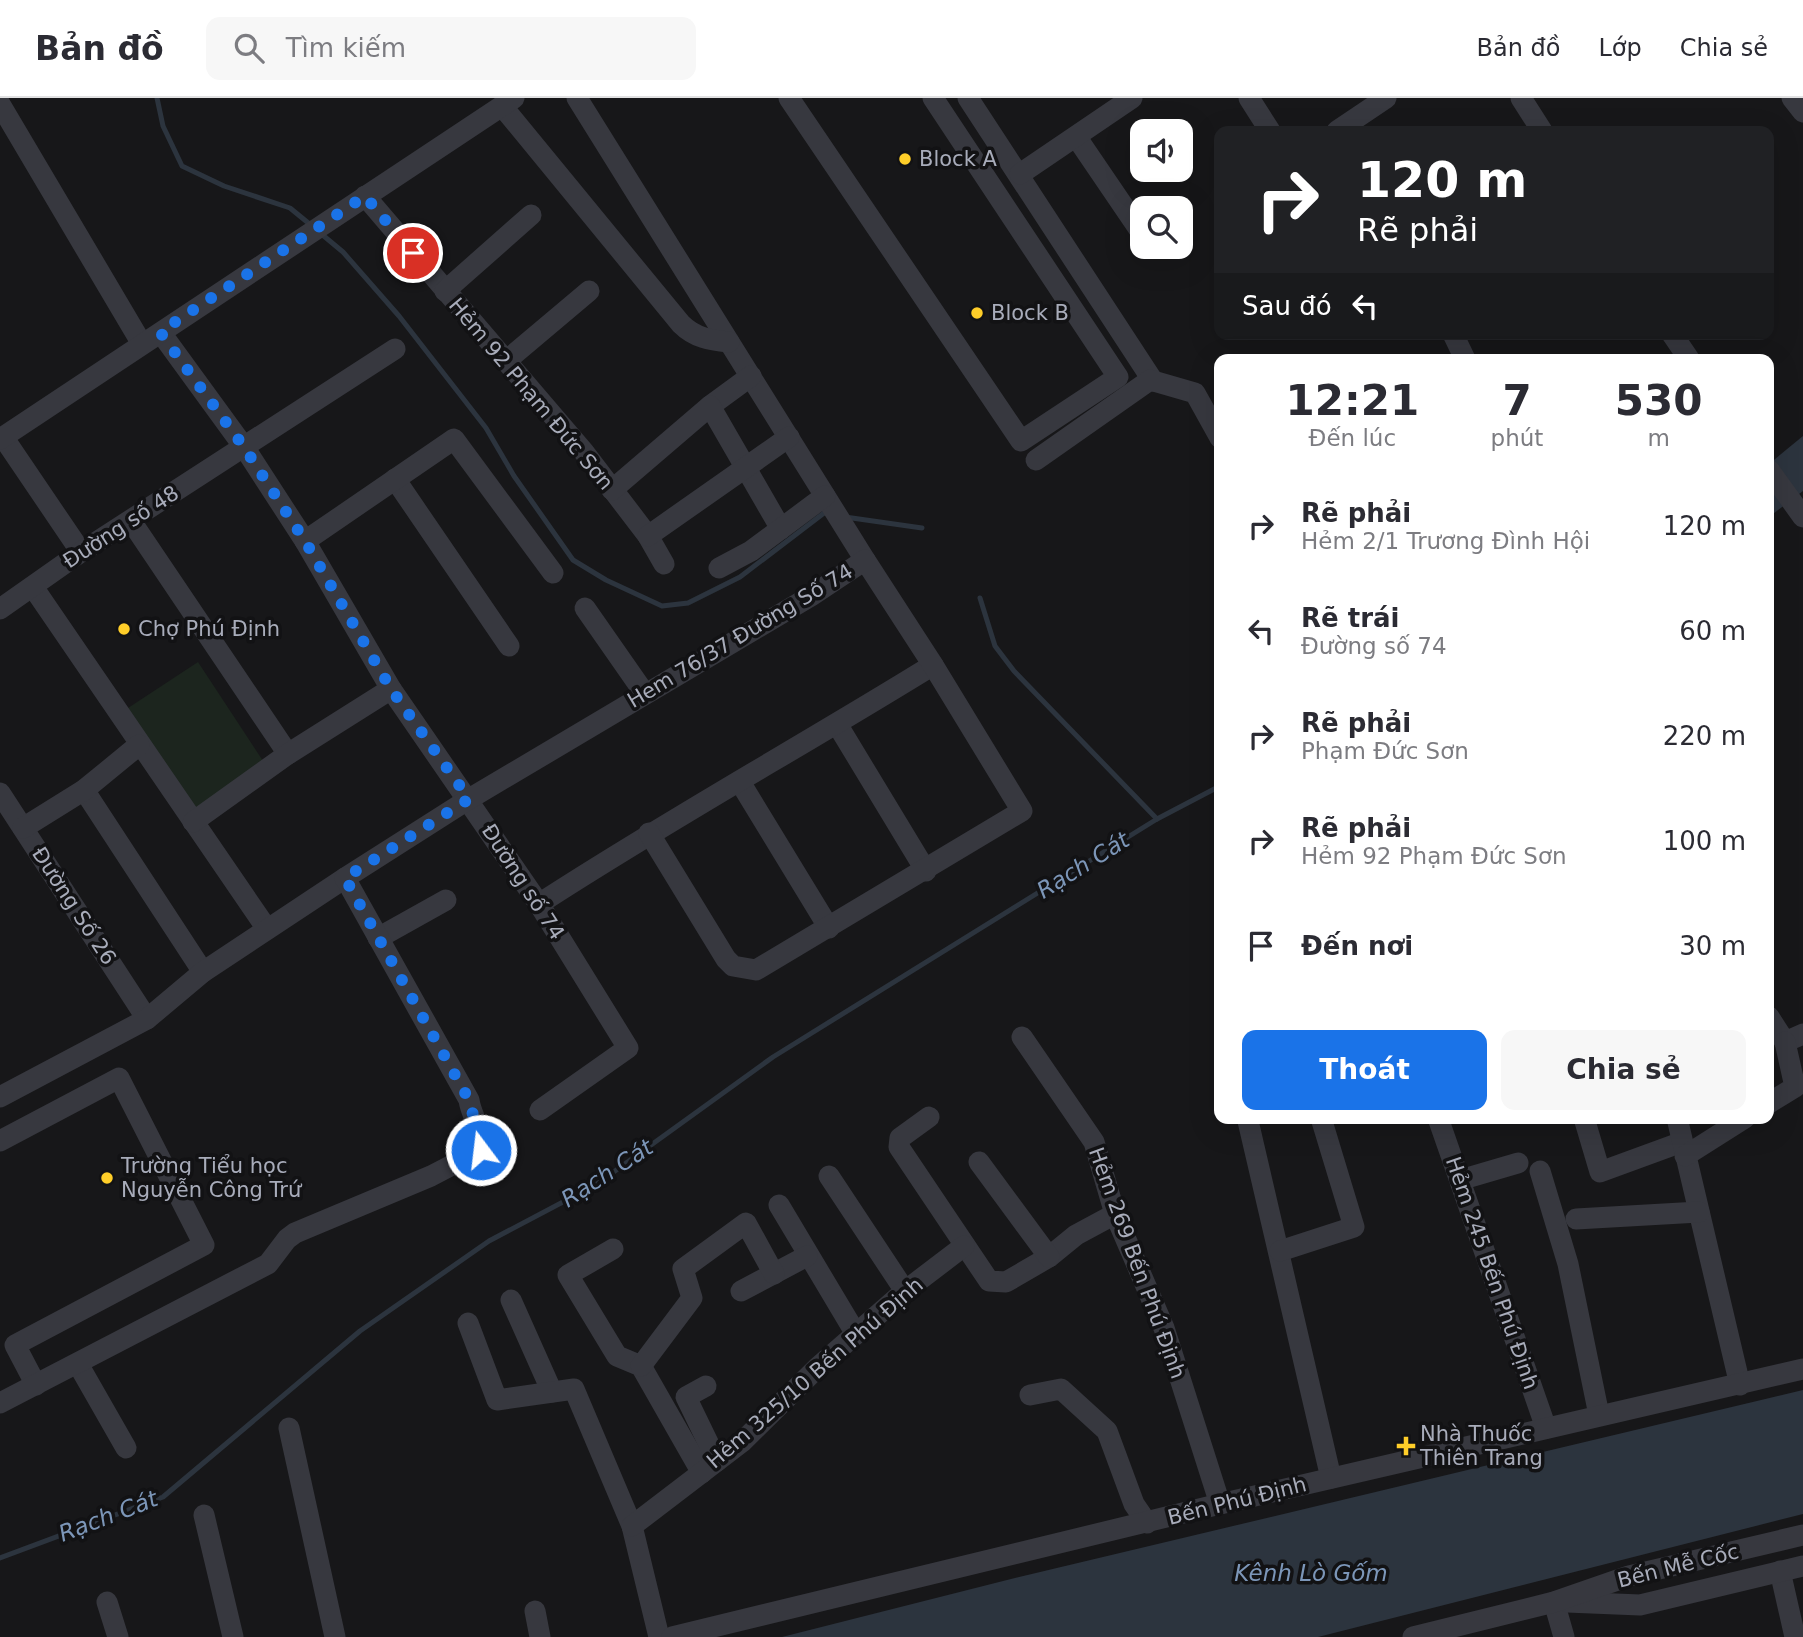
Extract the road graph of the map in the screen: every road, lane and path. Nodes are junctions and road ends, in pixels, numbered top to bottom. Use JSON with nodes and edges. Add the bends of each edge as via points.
{"nodes":[{"id":1,"x":577,"y":98,"type":"edge"},
{"id":2,"x":789,"y":98,"type":"edge"},
{"id":3,"x":933,"y":98,"type":"edge"},
{"id":4,"x":968,"y":98,"type":"edge"},
{"id":5,"x":1132,"y":98,"type":"edge"},
{"id":6,"x":1249,"y":98,"type":"edge"},
{"id":7,"x":1521,"y":98,"type":"edge"},
{"id":8,"x":1792,"y":98,"type":"edge"},
{"id":9,"x":1381,"y":99,"type":"edge"},
{"id":10,"x":508,"y":102,"type":"edge"},
{"id":11,"x":0,"y":104,"type":"edge"},
{"id":12,"x":1803,"y":113,"type":"edge"},
{"id":13,"x":1267,"y":126,"type":"edge"},
{"id":14,"x":1344,"y":126,"type":"edge"},
{"id":15,"x":1539,"y":126,"type":"edge"},
{"id":16,"x":1077,"y":138,"type":"junction"},
{"id":17,"x":1020,"y":174,"type":"junction"},
{"id":18,"x":365,"y":196,"type":"junction"},
{"id":19,"x":531,"y":215,"type":"dead end"},
{"id":20,"x":1130,"y":217,"type":"edge"},
{"id":21,"x":444,"y":291,"type":"junction"},
{"id":22,"x":589,"y":291,"type":"dead end"},
{"id":23,"x":160,"y":332,"type":"junction"},
{"id":24,"x":729,"y":342,"type":"junction"},
{"id":25,"x":142,"y":344,"type":"junction"},
{"id":26,"x":394,"y":349,"type":"dead end"},
{"id":27,"x":506,"y":361,"type":"junction"},
{"id":28,"x":751,"y":376,"type":"junction"},
{"id":29,"x":1153,"y":381,"type":"junction"},
{"id":30,"x":710,"y":406,"type":"junction"},
{"id":31,"x":1214,"y":427,"type":"edge"},
{"id":32,"x":789,"y":437,"type":"junction"},
{"id":33,"x":2,"y":438,"type":"edge"},
{"id":34,"x":244,"y":447,"type":"junction"},
{"id":35,"x":1037,"y":460,"type":"dead end"},
{"id":36,"x":745,"y":467,"type":"junction"},
{"id":37,"x":1774,"y":477,"type":"edge"},
{"id":38,"x":395,"y":479,"type":"junction"},
{"id":39,"x":611,"y":490,"type":"junction"},
{"id":40,"x":825,"y":496,"type":"junction"},
{"id":41,"x":1803,"y":517,"type":"edge"},
{"id":42,"x":131,"y":521,"type":"junction"},
{"id":43,"x":782,"y":529,"type":"junction"},
{"id":44,"x":648,"y":536,"type":"junction"},
{"id":45,"x":305,"y":541,"type":"junction"},
{"id":46,"x":81,"y":552,"type":"junction"},
{"id":47,"x":865,"y":560,"type":"junction"},
{"id":48,"x":664,"y":564,"type":"dead end"},
{"id":49,"x":719,"y":568,"type":"dead end"},
{"id":50,"x":553,"y":573,"type":"dead end"},
{"id":51,"x":33,"y":587,"type":"junction"},
{"id":52,"x":585,"y":608,"type":"dead end"},
{"id":53,"x":0,"y":609,"type":"edge"},
{"id":54,"x":509,"y":646,"type":"dead end"},
{"id":55,"x":933,"y":665,"type":"junction"},
{"id":56,"x":391,"y":689,"type":"junction"},
{"id":57,"x":645,"y":694,"type":"junction"},
{"id":58,"x":837,"y":724,"type":"junction"},
{"id":59,"x":139,"y":745,"type":"junction"},
{"id":60,"x":288,"y":754,"type":"junction"},
{"id":61,"x":740,"y":782,"type":"junction"},
{"id":62,"x":84,"y":790,"type":"junction"},
{"id":63,"x":0,"y":793,"type":"edge"},
{"id":64,"x":469,"y":799,"type":"junction"},
{"id":65,"x":193,"y":822,"type":"junction"},
{"id":66,"x":23,"y":828,"type":"junction"},
{"id":67,"x":649,"y":833,"type":"junction"},
{"id":68,"x":926,"y":871,"type":"junction"},
{"id":69,"x":345,"y":878,"type":"junction"},
{"id":70,"x":446,"y":900,"type":"dead end"},
{"id":71,"x":539,"y":904,"type":"junction"},
{"id":72,"x":829,"y":928,"type":"junction"},
{"id":73,"x":267,"y":929,"type":"junction"},
{"id":74,"x":378,"y":938,"type":"junction"},
{"id":75,"x":203,"y":972,"type":"junction"},
{"id":76,"x":147,"y":1019,"type":"junction"},
{"id":77,"x":1774,"y":1021,"type":"edge"},
{"id":78,"x":1022,"y":1037,"type":"dead end"},
{"id":79,"x":1794,"y":1038,"type":"edge"},
{"id":80,"x":0,"y":1097,"type":"edge"},
{"id":81,"x":1774,"y":1100,"type":"edge"},
{"id":82,"x":540,"y":1110,"type":"dead end"},
{"id":83,"x":929,"y":1117,"type":"dead end"},
{"id":84,"x":1249,"y":1124,"type":"edge"},
{"id":85,"x":1323,"y":1124,"type":"edge"},
{"id":86,"x":1440,"y":1124,"type":"edge"},
{"id":87,"x":1586,"y":1124,"type":"edge"},
{"id":88,"x":1678,"y":1124,"type":"edge"},
{"id":89,"x":1733,"y":1124,"type":"edge"},
{"id":90,"x":0,"y":1141,"type":"edge"},
{"id":91,"x":1684,"y":1149,"type":"junction"},
{"id":92,"x":979,"y":1162,"type":"dead end"},
{"id":93,"x":1518,"y":1163,"type":"dead end"},
{"id":94,"x":1540,"y":1171,"type":"dead end"},
{"id":95,"x":830,"y":1176,"type":"dead end"},
{"id":96,"x":1460,"y":1180,"type":"junction"},
{"id":97,"x":779,"y":1205,"type":"dead end"},
{"id":98,"x":1699,"y":1212,"type":"junction"},
{"id":99,"x":1115,"y":1214,"type":"junction"},
{"id":100,"x":1576,"y":1219,"type":"dead end"},
{"id":101,"x":964,"y":1246,"type":"junction"},
{"id":102,"x":612,"y":1250,"type":"dead end"},
{"id":103,"x":1280,"y":1251,"type":"junction"},
{"id":104,"x":807,"y":1256,"type":"junction"},
{"id":105,"x":1049,"y":1257,"type":"junction"},
{"id":106,"x":774,"y":1274,"type":"junction"},
{"id":107,"x":741,"y":1291,"type":"dead end"},
{"id":108,"x":905,"y":1291,"type":"junction"},
{"id":109,"x":511,"y":1300,"type":"dead end"},
{"id":110,"x":468,"y":1323,"type":"dead end"},
{"id":111,"x":856,"y":1334,"type":"junction"},
{"id":112,"x":78,"y":1364,"type":"junction"},
{"id":113,"x":641,"y":1366,"type":"junction"},
{"id":114,"x":1803,"y":1369,"type":"edge"},
{"id":115,"x":37,"y":1385,"type":"junction"},
{"id":116,"x":1740,"y":1385,"type":"junction"},
{"id":117,"x":706,"y":1386,"type":"dead end"},
{"id":118,"x":552,"y":1392,"type":"junction"},
{"id":119,"x":1030,"y":1395,"type":"dead end"},
{"id":120,"x":0,"y":1403,"type":"edge"},
{"id":121,"x":1599,"y":1415,"type":"junction"},
{"id":122,"x":1546,"y":1427,"type":"junction"},
{"id":123,"x":289,"y":1428,"type":"dead end"},
{"id":124,"x":126,"y":1448,"type":"dead end"},
{"id":125,"x":709,"y":1467,"type":"junction"},
{"id":126,"x":1331,"y":1478,"type":"junction"},
{"id":127,"x":1220,"y":1504,"type":"junction"},
{"id":128,"x":204,"y":1515,"type":"dead end"},
{"id":129,"x":1147,"y":1523,"type":"junction"},
{"id":130,"x":632,"y":1526,"type":"junction"},
{"id":131,"x":1803,"y":1535,"type":"edge"},
{"id":132,"x":1716,"y":1557,"type":"junction"},
{"id":133,"x":1803,"y":1566,"type":"edge"},
{"id":134,"x":1780,"y":1571,"type":"junction"},
{"id":135,"x":1722,"y":1585,"type":"junction"},
{"id":136,"x":107,"y":1602,"type":"dead end"},
{"id":137,"x":1554,"y":1602,"type":"junction"},
{"id":138,"x":534,"y":1611,"type":"dead end"},
{"id":139,"x":1458,"y":1632,"type":"edge"},
{"id":140,"x":118,"y":1637,"type":"edge"},
{"id":141,"x":233,"y":1637,"type":"edge"},
{"id":142,"x":335,"y":1637,"type":"edge"},
{"id":143,"x":540,"y":1637,"type":"edge"},
{"id":144,"x":659,"y":1637,"type":"edge"},
{"id":145,"x":672,"y":1637,"type":"edge"},
{"id":146,"x":1413,"y":1637,"type":"edge"},
{"id":147,"x":1564,"y":1637,"type":"edge"},
{"id":148,"x":1795,"y":1637,"type":"edge"}],
"edges":[{"from":1,"to":24,"type":"street"},
{"from":2,"to":3,"type":"street","via":[[1021,441],[1118,377]]},
{"from":4,"to":17,"type":"street"},
{"from":5,"to":16,"type":"street"},
{"from":6,"to":13,"type":"street"},
{"from":7,"to":15,"type":"street"},
{"from":8,"to":12,"type":"street"},
{"from":9,"to":14,"type":"street"},
{"from":10,"to":18,"type":"street"},
{"from":10,"to":24,"type":"street","via":[[681,324],[691,334]]},
{"from":11,"to":25,"type":"street"},
{"from":16,"to":17,"type":"street"},
{"from":16,"to":20,"type":"street"},
{"from":17,"to":29,"type":"street"},
{"from":18,"to":21,"type":"street","name":"Hẻm 92 Phạm Đức Sơn"},
{"from":18,"to":23,"type":"street"},
{"from":19,"to":21,"type":"street"},
{"from":21,"to":27,"type":"street","name":"Hẻm 92 Phạm Đức Sơn"},
{"from":22,"to":27,"type":"street"},
{"from":23,"to":25,"type":"street"},
{"from":23,"to":34,"type":"street","name":"Đường số 74"},
{"from":24,"to":28,"type":"street"},
{"from":25,"to":33,"type":"street"},
{"from":26,"to":34,"type":"street","name":"Đường số 48"},
{"from":27,"to":39,"type":"street","name":"Hẻm 92 Phạm Đức Sơn"},
{"from":28,"to":30,"type":"street"},
{"from":28,"to":32,"type":"street"},
{"from":29,"to":31,"type":"street","via":[[1195,393]]},
{"from":29,"to":35,"type":"street"},
{"from":30,"to":36,"type":"street"},
{"from":30,"to":39,"type":"street"},
{"from":32,"to":36,"type":"street"},
{"from":32,"to":40,"type":"street"},
{"from":33,"to":46,"type":"street","name":"Đường số 48"},
{"from":34,"to":42,"type":"street","name":"Đường số 48"},
{"from":34,"to":45,"type":"street","name":"Đường số 74"},
{"from":36,"to":43,"type":"street"},
{"from":36,"to":44,"type":"street"},
{"from":37,"to":41,"type":"street"},
{"from":38,"to":45,"type":"street"},
{"from":38,"to":50,"type":"street","via":[[454,439]]},
{"from":38,"to":54,"type":"street"},
{"from":39,"to":44,"type":"street","name":"Hẻm 92 Phạm Đức Sơn"},
{"from":40,"to":43,"type":"street"},
{"from":40,"to":47,"type":"street"},
{"from":42,"to":46,"type":"street","name":"Đường số 48"},
{"from":42,"to":60,"type":"street"},
{"from":43,"to":49,"type":"street"},
{"from":44,"to":48,"type":"street","name":"Hẻm 92 Phạm Đức Sơn"},
{"from":45,"to":56,"type":"street","name":"Đường số 74"},
{"from":46,"to":51,"type":"street","name":"Đường số 48"},
{"from":47,"to":55,"type":"street","name":"Hem 76/37 Đường Số 74"},
{"from":47,"to":57,"type":"street","name":"Hem 76/37 Đường Số 74"},
{"from":51,"to":53,"type":"street","name":"Đường số 48"},
{"from":51,"to":59,"type":"street"},
{"from":52,"to":57,"type":"street"},
{"from":55,"to":58,"type":"street"},
{"from":55,"to":68,"type":"street","name":"Hem 76/37 Đường Số 74","via":[[1022,811]]},
{"from":56,"to":60,"type":"street"},
{"from":56,"to":64,"type":"street","name":"Đường số 74"},
{"from":57,"to":64,"type":"street","name":"Hem 76/37 Đường Số 74"},
{"from":58,"to":61,"type":"street"},
{"from":58,"to":68,"type":"street"},
{"from":59,"to":62,"type":"street"},
{"from":59,"to":65,"type":"street"},
{"from":60,"to":65,"type":"street"},
{"from":61,"to":67,"type":"street"},
{"from":61,"to":72,"type":"street"},
{"from":62,"to":66,"type":"street"},
{"from":62,"to":75,"type":"street"},
{"from":63,"to":66,"type":"street","name":"Đường Số 26"},
{"from":64,"to":69,"type":"street","name":"Hem 76/37 Đường Số 74"},
{"from":64,"to":71,"type":"street","name":"Đường số 74"},
{"from":65,"to":73,"type":"street"},
{"from":66,"to":76,"type":"street","name":"Đường Số 26"},
{"from":67,"to":71,"type":"street"},
{"from":67,"to":72,"type":"street","via":[[733,966],[756,970]]},
{"from":68,"to":72,"type":"street"},
{"from":69,"to":73,"type":"street","name":"Hem 76/37 Đường Số 74"},
{"from":69,"to":74,"type":"street"},
{"from":70,"to":74,"type":"street"},
{"from":71,"to":82,"type":"street","name":"Đường số 74","via":[[628,1048]]},
{"from":73,"to":75,"type":"street","name":"Hem 76/37 Đường Số 74"},
{"from":74,"to":112,"type":"street","via":[[469,1100],[470,1115],[482,1137],[481,1150],[295,1233],[268,1264]]},
{"from":75,"to":76,"type":"street","name":"Hem 76/37 Đường Số 74"},
{"from":76,"to":80,"type":"street","name":"Hem 76/37 Đường Số 74"},
{"from":77,"to":79,"type":"street"},
{"from":78,"to":99,"type":"street","name":"Hẻm 269 Bến Phú Định","via":[[1094,1142]]},
{"from":79,"to":81,"type":"street","via":[[1795,1087]]},
{"from":83,"to":101,"type":"street","via":[[900,1138],[899,1146]]},
{"from":84,"to":103,"type":"street"},
{"from":85,"to":103,"type":"street","via":[[1354,1227]]},
{"from":86,"to":96,"type":"street","name":"Hẻm 245 Bến Phú Định"},
{"from":87,"to":91,"type":"street","via":[[1600,1171]]},
{"from":88,"to":91,"type":"street"},
{"from":89,"to":91,"type":"street"},
{"from":90,"to":115,"type":"street","via":[[119,1079],[205,1245],[15,1345]]},
{"from":91,"to":98,"type":"street"},
{"from":92,"to":105,"type":"street"},
{"from":93,"to":96,"type":"street"},
{"from":94,"to":121,"type":"street","via":[[1568,1264]]},
{"from":95,"to":108,"type":"street"},
{"from":96,"to":122,"type":"street","name":"Hẻm 245 Bến Phú Định"},
{"from":97,"to":104,"type":"street"},
{"from":98,"to":100,"type":"street"},
{"from":98,"to":116,"type":"street"},
{"from":99,"to":105,"type":"street","via":[[1076,1235]]},
{"from":99,"to":127,"type":"street","name":"Hẻm 269 Bến Phú Định","via":[[1164,1328]]},
{"from":101,"to":105,"type":"street","via":[[983,1274],[996,1282],[1006,1282]]},
{"from":101,"to":108,"type":"street","name":"Hẻm 325/10 Bến Phú Định"},
{"from":102,"to":113,"type":"street","via":[[568,1275],[617,1356]]},
{"from":103,"to":126,"type":"street"},
{"from":104,"to":106,"type":"street"},
{"from":104,"to":111,"type":"street"},
{"from":106,"to":107,"type":"street"},
{"from":106,"to":113,"type":"street","via":[[746,1223],[683,1269],[692,1298]]},
{"from":108,"to":111,"type":"street","name":"Hẻm 325/10 Bến Phú Định"},
{"from":109,"to":118,"type":"street"},
{"from":110,"to":118,"type":"street","via":[[497,1400]]},
{"from":111,"to":125,"type":"street","name":"Hẻm 325/10 Bến Phú Định","via":[[742,1442]]},
{"from":112,"to":115,"type":"street"},
{"from":112,"to":124,"type":"street"},
{"from":113,"to":125,"type":"street"},
{"from":114,"to":116,"type":"street","name":"Bến Phú Định"},
{"from":115,"to":120,"type":"street"},
{"from":116,"to":121,"type":"street","name":"Bến Phú Định"},
{"from":117,"to":125,"type":"street","via":[[686,1397]]},
{"from":118,"to":130,"type":"street","via":[[574,1389]]},
{"from":119,"to":129,"type":"street","via":[[1061,1389],[1107,1431],[1134,1504]]},
{"from":121,"to":122,"type":"street","name":"Bến Phú Định"},
{"from":122,"to":126,"type":"street","name":"Bến Phú Định"},
{"from":123,"to":142,"type":"street"},
{"from":125,"to":130,"type":"street","name":"Hẻm 325/10 Bến Phú Định"},
{"from":126,"to":127,"type":"street","name":"Bến Phú Định"},
{"from":127,"to":129,"type":"street","name":"Bến Phú Định"},
{"from":128,"to":141,"type":"street"},
{"from":129,"to":145,"type":"street","name":"Bến Phú Định"},
{"from":130,"to":144,"type":"street"},
{"from":131,"to":132,"type":"street","name":"Bến Mễ Cốc"},
{"from":132,"to":135,"type":"street"},
{"from":132,"to":137,"type":"street","name":"Bến Mễ Cốc","via":[[1629,1576]]},
{"from":133,"to":134,"type":"street","name":"Bến Mễ Cốc"},
{"from":134,"to":135,"type":"street","name":"Bến Mễ Cốc"},
{"from":134,"to":148,"type":"street"},
{"from":135,"to":137,"type":"street","name":"Bến Mễ Cốc","via":[[1640,1605]]},
{"from":136,"to":140,"type":"street"},
{"from":137,"to":139,"type":"street","name":"Bến Mễ Cốc"},
{"from":137,"to":147,"type":"street"},
{"from":138,"to":143,"type":"street"},
{"from":139,"to":146,"type":"street","name":"Bến Mễ Cốc"}]}
